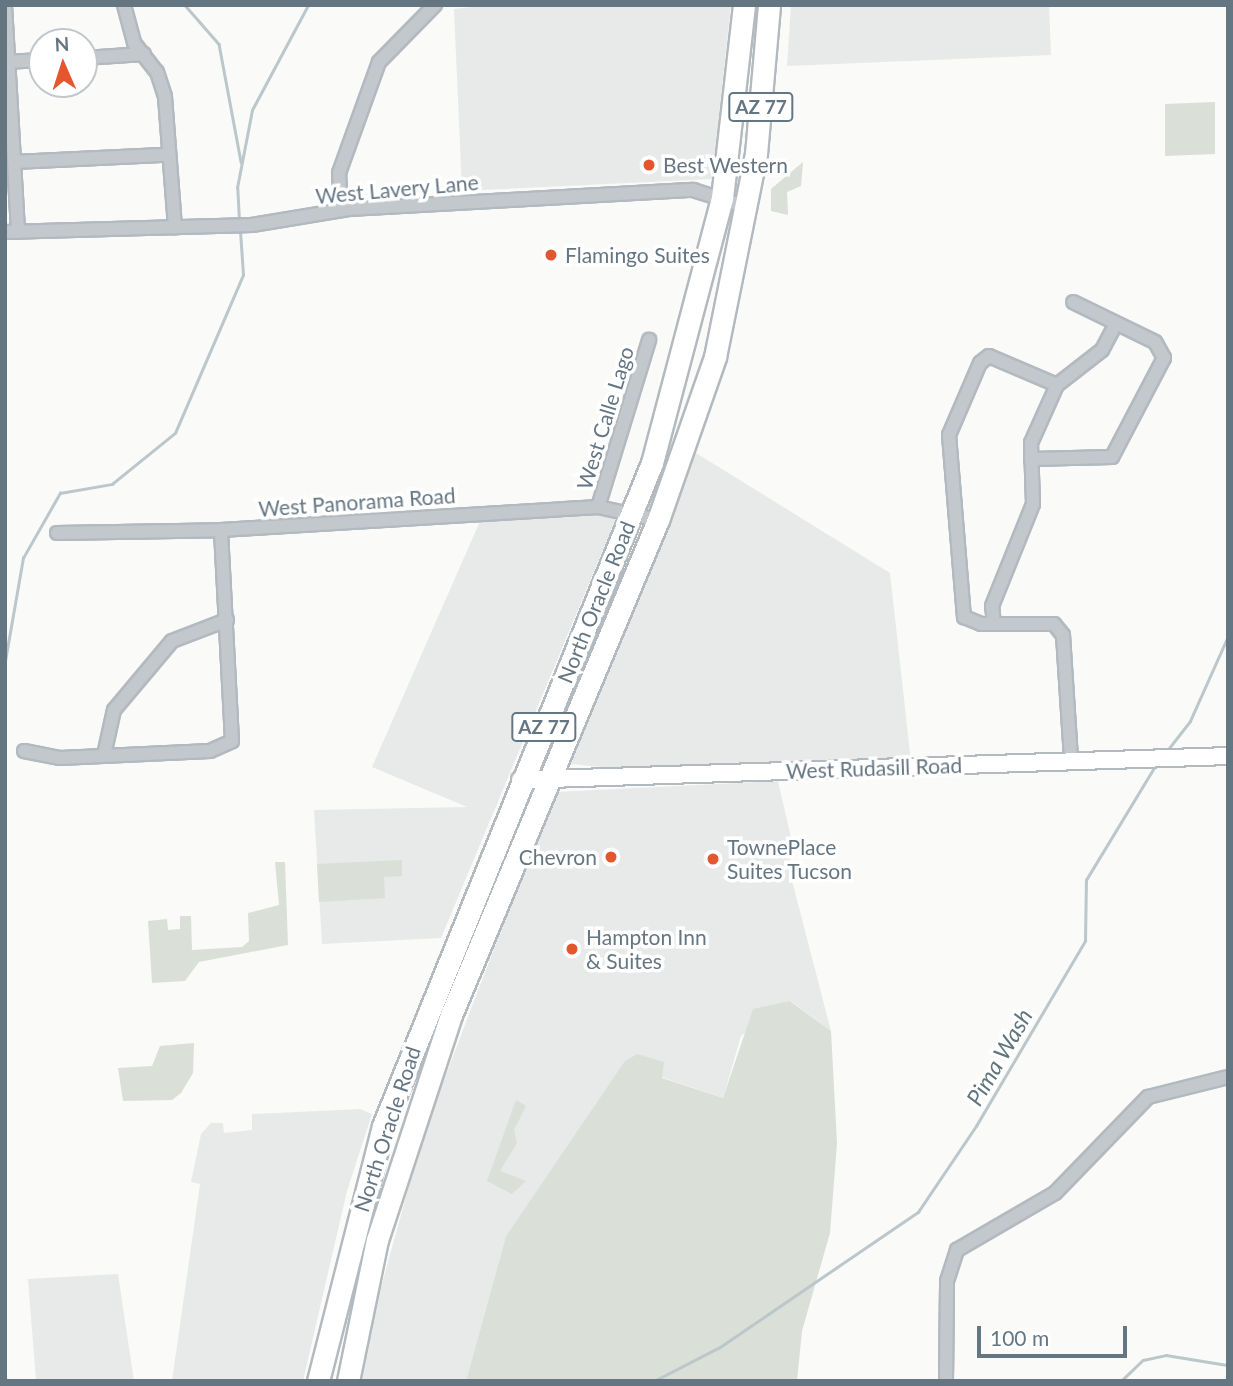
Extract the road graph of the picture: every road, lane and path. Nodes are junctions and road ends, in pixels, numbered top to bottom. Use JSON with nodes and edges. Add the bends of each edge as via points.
{"nodes":[{"id":1,"x":5,"y":5,"type":"edge"},
{"id":2,"x":124,"y":5,"type":"edge"},
{"id":3,"x":435,"y":5,"type":"edge"},
{"id":4,"x":744,"y":5,"type":"edge"},
{"id":5,"x":769,"y":5,"type":"edge"},
{"id":6,"x":144,"y":54,"type":"junction"},
{"id":7,"x":98,"y":57,"type":"edge"},
{"id":8,"x":28,"y":61,"type":"edge"},
{"id":9,"x":7,"y":62,"type":"edge"},
{"id":10,"x":166,"y":155,"type":"junction"},
{"id":11,"x":15,"y":162,"type":"junction"},
{"id":12,"x":722,"y":198,"type":"junction"},
{"id":13,"x":747,"y":207,"type":"junction"},
{"id":14,"x":341,"y":210,"type":"junction"},
{"id":15,"x":175,"y":228,"type":"junction"},
{"id":16,"x":12,"y":232,"type":"edge"},
{"id":17,"x":1073,"y":302,"type":"dead end"},
{"id":18,"x":1116,"y":324,"type":"junction"},
{"id":19,"x":649,"y":340,"type":"dead end"},
{"id":20,"x":1057,"y":385,"type":"junction"},
{"id":21,"x":1031,"y":459,"type":"junction"},
{"id":22,"x":598,"y":506,"type":"junction"},
{"id":23,"x":634,"y":510,"type":"junction"},
{"id":24,"x":657,"y":520,"type":"junction"},
{"id":25,"x":221,"y":530,"type":"junction"},
{"id":26,"x":57,"y":533,"type":"dead end"},
{"id":27,"x":227,"y":620,"type":"junction"},
{"id":28,"x":994,"y":624,"type":"junction"},
{"id":29,"x":24,"y":751,"type":"dead end"},
{"id":30,"x":104,"y":755,"type":"junction"},
{"id":31,"x":1228,"y":756,"type":"edge"},
{"id":32,"x":1071,"y":760,"type":"junction"},
{"id":33,"x":520,"y":780,"type":"junction"},
{"id":34,"x":547,"y":780,"type":"junction"},
{"id":35,"x":423,"y":1021,"type":"junction"},
{"id":36,"x":447,"y":1029,"type":"junction"},
{"id":37,"x":1228,"y":1077,"type":"edge"},
{"id":38,"x":318,"y":1381,"type":"edge"},
{"id":39,"x":348,"y":1381,"type":"edge"},
{"id":40,"x":946,"y":1381,"type":"edge"}],
"edges":[{"from":1,"to":9,"type":"street"},
{"from":2,"to":6,"type":"street","via":[[134,43]]},
{"from":3,"to":14,"type":"street","via":[[379,62],[339,173]]},
{"from":4,"to":12,"type":"highway","name":"North Oracle Road","number":"AZ 77"},
{"from":5,"to":13,"type":"highway","name":"North Oracle Road","number":"AZ 77"},
{"from":6,"to":7,"type":"street"},
{"from":6,"to":10,"type":"street","via":[[165,97]]},
{"from":8,"to":9,"type":"street"},
{"from":9,"to":11,"type":"street"},
{"from":10,"to":11,"type":"street"},
{"from":10,"to":15,"type":"street"},
{"from":11,"to":16,"type":"street"},
{"from":12,"to":13,"type":"street","name":"West Lavery Lane"},
{"from":12,"to":14,"type":"street","name":"West Lavery Lane","via":[[693,190]]},
{"from":12,"to":23,"type":"highway","name":"North Oracle Road","number":"AZ 77","via":[[689,340]]},
{"from":13,"to":24,"type":"highway","name":"North Oracle Road","number":"AZ 77","via":[[715,356]]},
{"from":14,"to":15,"type":"street","name":"West Lavery Lane","via":[[246,225]]},
{"from":15,"to":16,"type":"street","name":"West Lavery Lane"},
{"from":17,"to":18,"type":"street"},
{"from":18,"to":20,"type":"street","via":[[1102,350]]},
{"from":18,"to":21,"type":"street","via":[[1164,350],[1122,443],[1112,457]]},
{"from":19,"to":22,"type":"street","name":"West Calle Lago"},
{"from":20,"to":21,"type":"street","via":[[1031,443]]},
{"from":20,"to":28,"type":"street","via":[[999,357],[980,363],[949,435],[964,617]]},
{"from":21,"to":28,"type":"street","via":[[1033,505],[992,606]]},
{"from":22,"to":23,"type":"street","name":"West Panorama Road"},
{"from":22,"to":25,"type":"street","name":"West Panorama Road"},
{"from":23,"to":24,"type":"street","name":"West Panorama Road"},
{"from":23,"to":33,"type":"highway","name":"North Oracle Road","number":"AZ 77"},
{"from":24,"to":34,"type":"highway","name":"North Oracle Road","number":"AZ 77"},
{"from":25,"to":26,"type":"street","name":"West Panorama Road"},
{"from":25,"to":27,"type":"street"},
{"from":27,"to":30,"type":"street","via":[[172,641],[114,710]]},
{"from":27,"to":30,"type":"street","via":[[234,730],[231,748]]},
{"from":28,"to":32,"type":"street","via":[[1054,624],[1063,635]]},
{"from":29,"to":30,"type":"street"},
{"from":31,"to":32,"type":"street","name":"West Rudasill Road"},
{"from":32,"to":34,"type":"street","name":"West Rudasill Road"},
{"from":33,"to":34,"type":"street","name":"West Rudasill Road"},
{"from":33,"to":35,"type":"highway","name":"North Oracle Road","number":"AZ 77"},
{"from":34,"to":36,"type":"highway","name":"North Oracle Road","number":"AZ 77"},
{"from":35,"to":36,"type":"highway"},
{"from":35,"to":38,"type":"highway","name":"North Oracle Road","number":"AZ 77","via":[[383,1126]]},
{"from":36,"to":39,"type":"highway","name":"North Oracle Road","number":"AZ 77","via":[[377,1240]]},
{"from":37,"to":40,"type":"street","via":[[1148,1097],[1055,1193],[957,1250],[947,1281]]}]}
